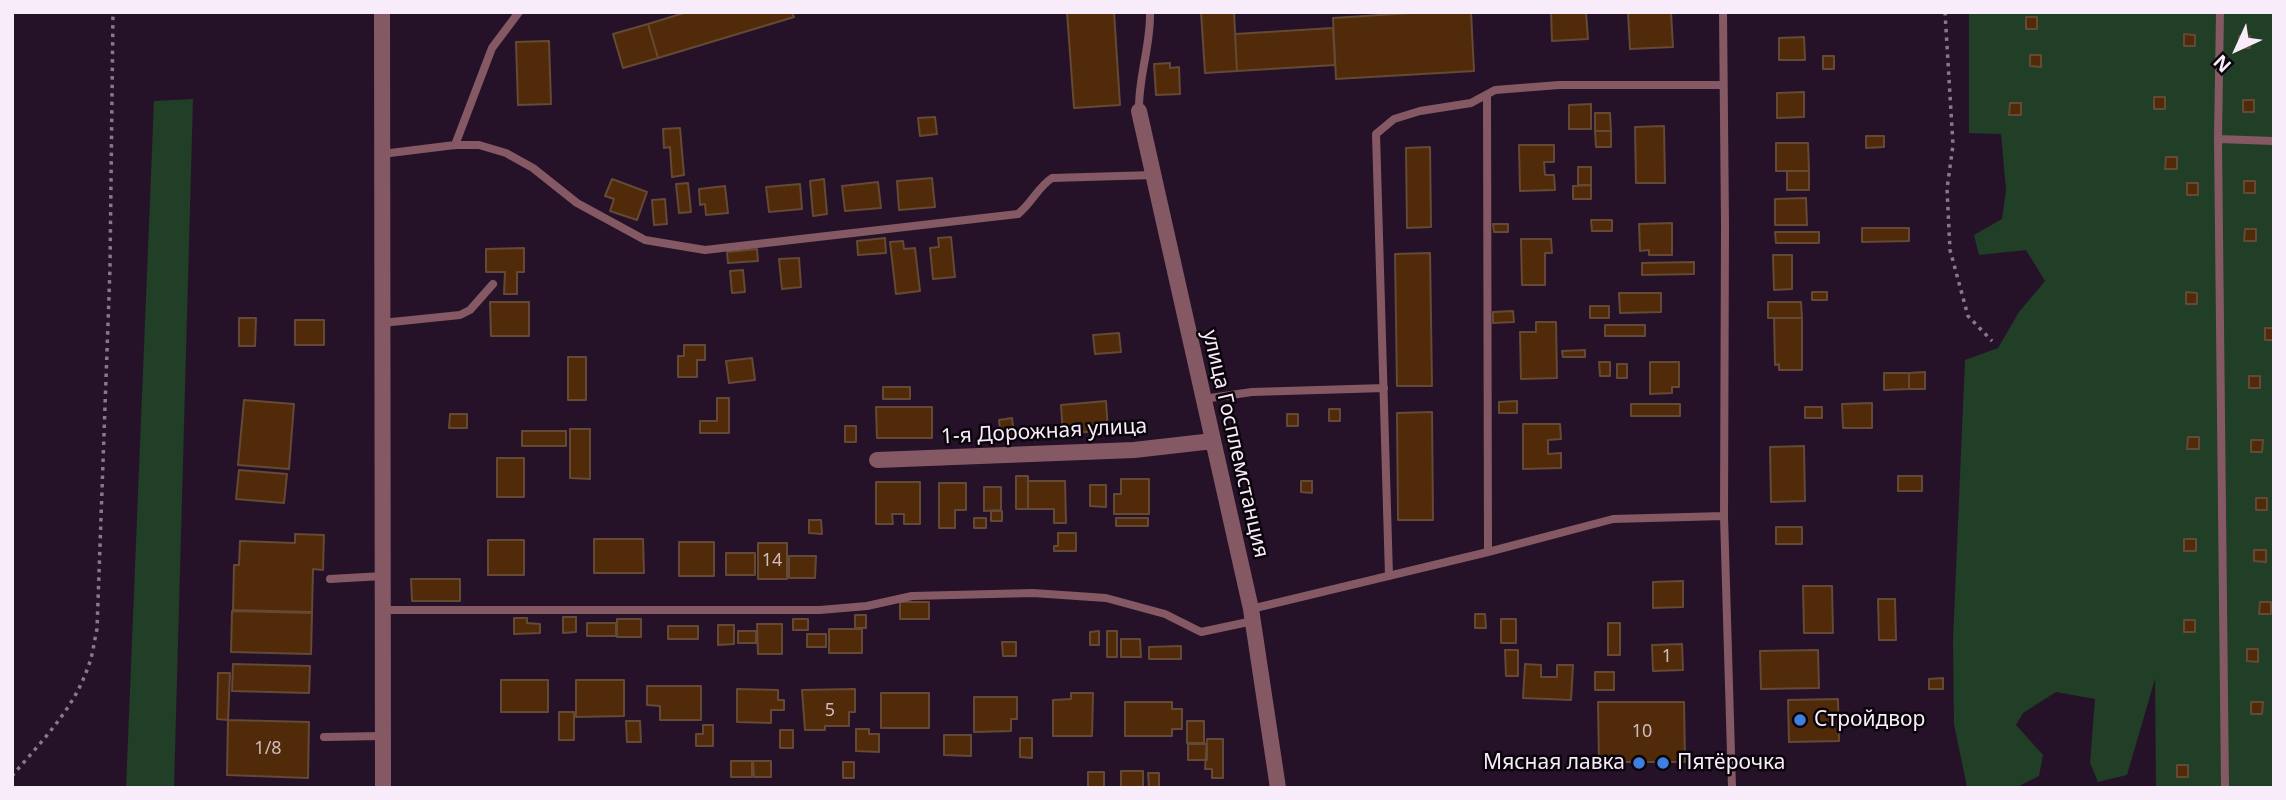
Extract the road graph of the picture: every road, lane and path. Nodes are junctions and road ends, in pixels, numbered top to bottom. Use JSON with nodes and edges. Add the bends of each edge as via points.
{"nodes":[{"id":1,"x":113,"y":12,"type":"edge"},
{"id":2,"x":382,"y":12,"type":"edge"},
{"id":3,"x":519,"y":12,"type":"edge"},
{"id":4,"x":1150,"y":12,"type":"edge"},
{"id":5,"x":1723,"y":12,"type":"edge"},
{"id":6,"x":1945,"y":12,"type":"edge"},
{"id":7,"x":2220,"y":12,"type":"edge"},
{"id":8,"x":1723,"y":85,"type":"junction"},
{"id":9,"x":1487,"y":95,"type":"junction"},
{"id":10,"x":1139,"y":111,"type":"joint"},
{"id":11,"x":2218,"y":139,"type":"junction"},
{"id":12,"x":2274,"y":141,"type":"edge"},
{"id":13,"x":455,"y":145,"type":"junction"},
{"id":14,"x":382,"y":154,"type":"junction"},
{"id":15,"x":1154,"y":175,"type":"junction"},
{"id":16,"x":493,"y":284,"type":"dead end"},
{"id":17,"x":382,"y":323,"type":"junction"},
{"id":18,"x":1992,"y":341,"type":"dead end"},
{"id":19,"x":1384,"y":388,"type":"junction"},
{"id":20,"x":1203,"y":399,"type":"junction"},
{"id":21,"x":1213,"y":441,"type":"junction"},
{"id":22,"x":877,"y":460,"type":"dead end"},
{"id":23,"x":1724,"y":516,"type":"junction"},
{"id":24,"x":1488,"y":552,"type":"junction"},
{"id":25,"x":383,"y":576,"type":"junction"},
{"id":26,"x":1389,"y":576,"type":"junction"},
{"id":27,"x":330,"y":579,"type":"dead end"},
{"id":28,"x":383,"y":610,"type":"junction"},
{"id":29,"x":1252,"y":615,"type":"junction"},
{"id":30,"x":383,"y":736,"type":"junction"},
{"id":31,"x":324,"y":737,"type":"dead end"},
{"id":32,"x":12,"y":776,"type":"edge"},
{"id":33,"x":383,"y":788,"type":"edge"},
{"id":34,"x":1279,"y":788,"type":"edge"},
{"id":35,"x":1732,"y":788,"type":"edge"},
{"id":36,"x":2225,"y":788,"type":"edge"}],
"edges":[{"from":1,"to":32,"type":"path","via":[[110,268],[97,629],[79,690]]},
{"from":2,"to":14,"type":"street"},
{"from":3,"to":13,"type":"lane","via":[[492,48]]},
{"from":4,"to":10,"type":"lane"},
{"from":5,"to":8,"type":"lane"},
{"from":6,"to":18,"type":"path","via":[[1953,145],[1947,189],[1951,250],[1968,316]]},
{"from":7,"to":11,"type":"lane"},
{"from":8,"to":9,"type":"lane","via":[[1559,85],[1495,90]]},
{"from":8,"to":23,"type":"lane"},
{"from":9,"to":19,"type":"lane","via":[[1471,103],[1394,119],[1376,134]]},
{"from":9,"to":24,"type":"lane"},
{"from":10,"to":15,"type":"street","name":"улица Госплемстанция"},
{"from":11,"to":12,"type":"lane"},
{"from":11,"to":36,"type":"lane"},
{"from":13,"to":14,"type":"lane"},
{"from":13,"to":15,"type":"lane","via":[[479,145],[506,153],[576,203],[645,240],[705,250],[1018,214],[1052,178]]},
{"from":14,"to":17,"type":"street"},
{"from":15,"to":20,"type":"street","name":"улица Госплемстанция"},
{"from":16,"to":17,"type":"lane","via":[[460,315]]},
{"from":17,"to":25,"type":"street"},
{"from":19,"to":20,"type":"lane","via":[[1252,392]]},
{"from":19,"to":26,"type":"lane"},
{"from":20,"to":21,"type":"street","name":"улица Госплемстанция"},
{"from":21,"to":22,"type":"street","name":"1-я Дорожная улица","via":[[1134,450]]},
{"from":21,"to":29,"type":"street","name":"улица Госплемстанция"},
{"from":23,"to":24,"type":"lane","via":[[1613,519]]},
{"from":23,"to":35,"type":"lane"},
{"from":24,"to":26,"type":"lane"},
{"from":25,"to":27,"type":"lane"},
{"from":25,"to":28,"type":"street"},
{"from":26,"to":29,"type":"lane"},
{"from":28,"to":29,"type":"lane","via":[[820,610],[912,596],[1033,593],[1106,598],[1165,614],[1201,632]]},
{"from":28,"to":30,"type":"street"},
{"from":29,"to":34,"type":"street","name":"улица Госплемстанция"},
{"from":30,"to":31,"type":"lane"},
{"from":30,"to":33,"type":"street"}]}
